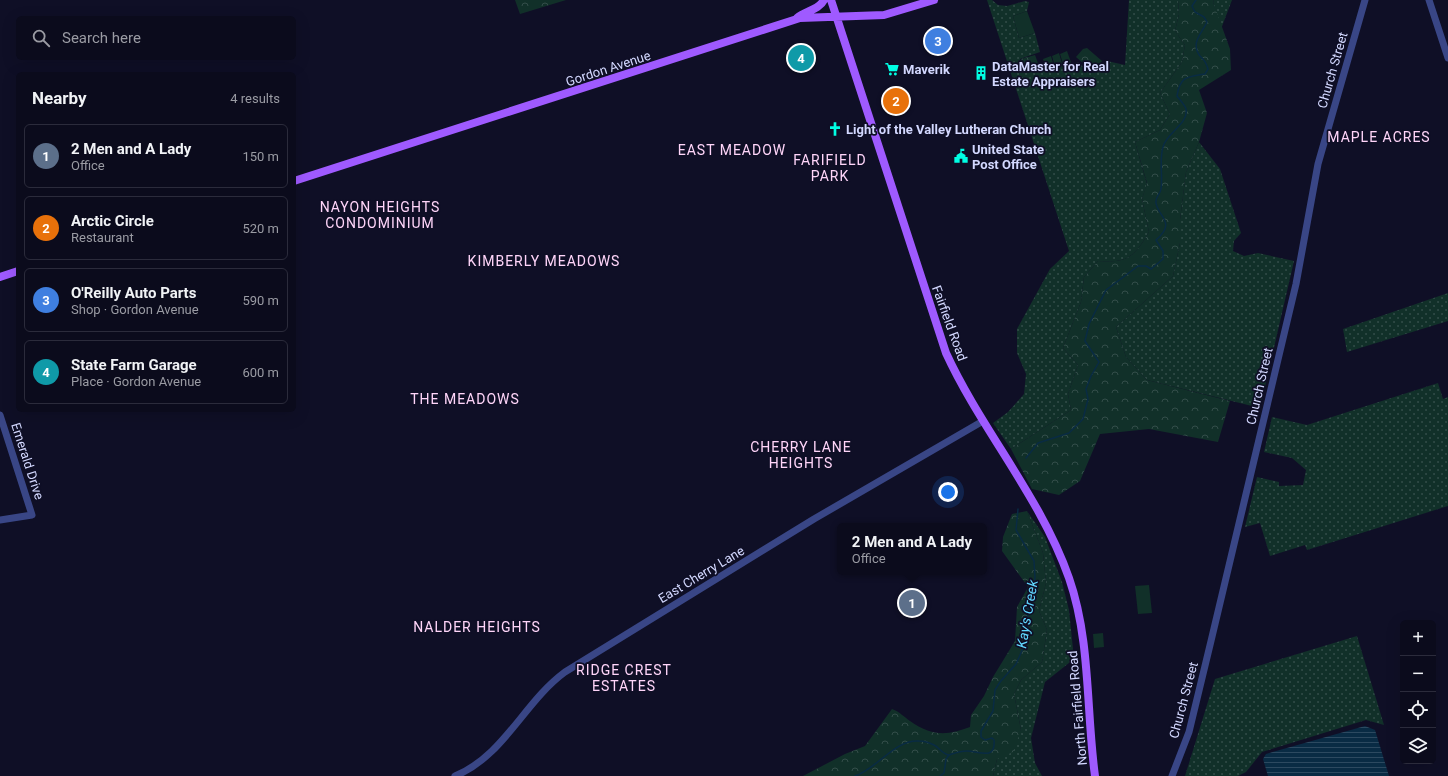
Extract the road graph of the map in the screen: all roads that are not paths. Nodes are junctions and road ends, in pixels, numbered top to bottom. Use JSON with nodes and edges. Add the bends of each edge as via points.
{"nodes":[{"id":1,"x":824,"y":0,"type":"edge"},
{"id":2,"x":831,"y":0,"type":"edge"},
{"id":3,"x":934,"y":0,"type":"edge"},
{"id":4,"x":1365,"y":0,"type":"edge"},
{"id":5,"x":1429,"y":0,"type":"edge"},
{"id":6,"x":836,"y":18,"type":"junction"},
{"id":7,"x":794,"y":20,"type":"junction"},
{"id":8,"x":1448,"y":58,"type":"edge"},
{"id":9,"x":296,"y":180,"type":"edge"},
{"id":10,"x":16,"y":272,"type":"edge"},
{"id":11,"x":0,"y":277,"type":"edge"},
{"id":12,"x":0,"y":415,"type":"edge"},
{"id":13,"x":983,"y":421,"type":"junction"},
{"id":14,"x":0,"y":520,"type":"edge"},
{"id":15,"x":1082,"y":638,"type":"joint"},
{"id":16,"x":454,"y":776,"type":"edge"},
{"id":17,"x":1095,"y":776,"type":"edge"},
{"id":18,"x":1172,"y":776,"type":"edge"}],
"edges":[{"from":1,"to":7,"type":"main road","via":[[819,6],[804,12]]},
{"from":2,"to":6,"type":"main road","name":"Fairfield Road"},
{"from":3,"to":6,"type":"main road","name":"Gordon Avenue","via":[[887,14]]},
{"from":4,"to":18,"type":"street","name":"Church Street","via":[[1318,164],[1296,284],[1212,641],[1189,732]]},
{"from":5,"to":8,"type":"street"},
{"from":6,"to":7,"type":"main road","name":"Gordon Avenue"},
{"from":6,"to":13,"type":"main road","name":"Fairfield Road","via":[[942,344]]},
{"from":7,"to":9,"type":"main road","name":"Gordon Avenue"},
{"from":10,"to":11,"type":"main road"},
{"from":12,"to":14,"type":"street","name":"Emerald Drive","via":[[32,514]]},
{"from":13,"to":15,"type":"main road","name":"Fairfield Road","via":[[1025,487],[1056,544],[1069,579]]},
{"from":13,"to":16,"type":"street","name":"East Cherry Lane","via":[[814,519],[565,672],[540,694],[487,756]]},
{"from":15,"to":17,"type":"main road","name":"North Fairfield Road"}]}
